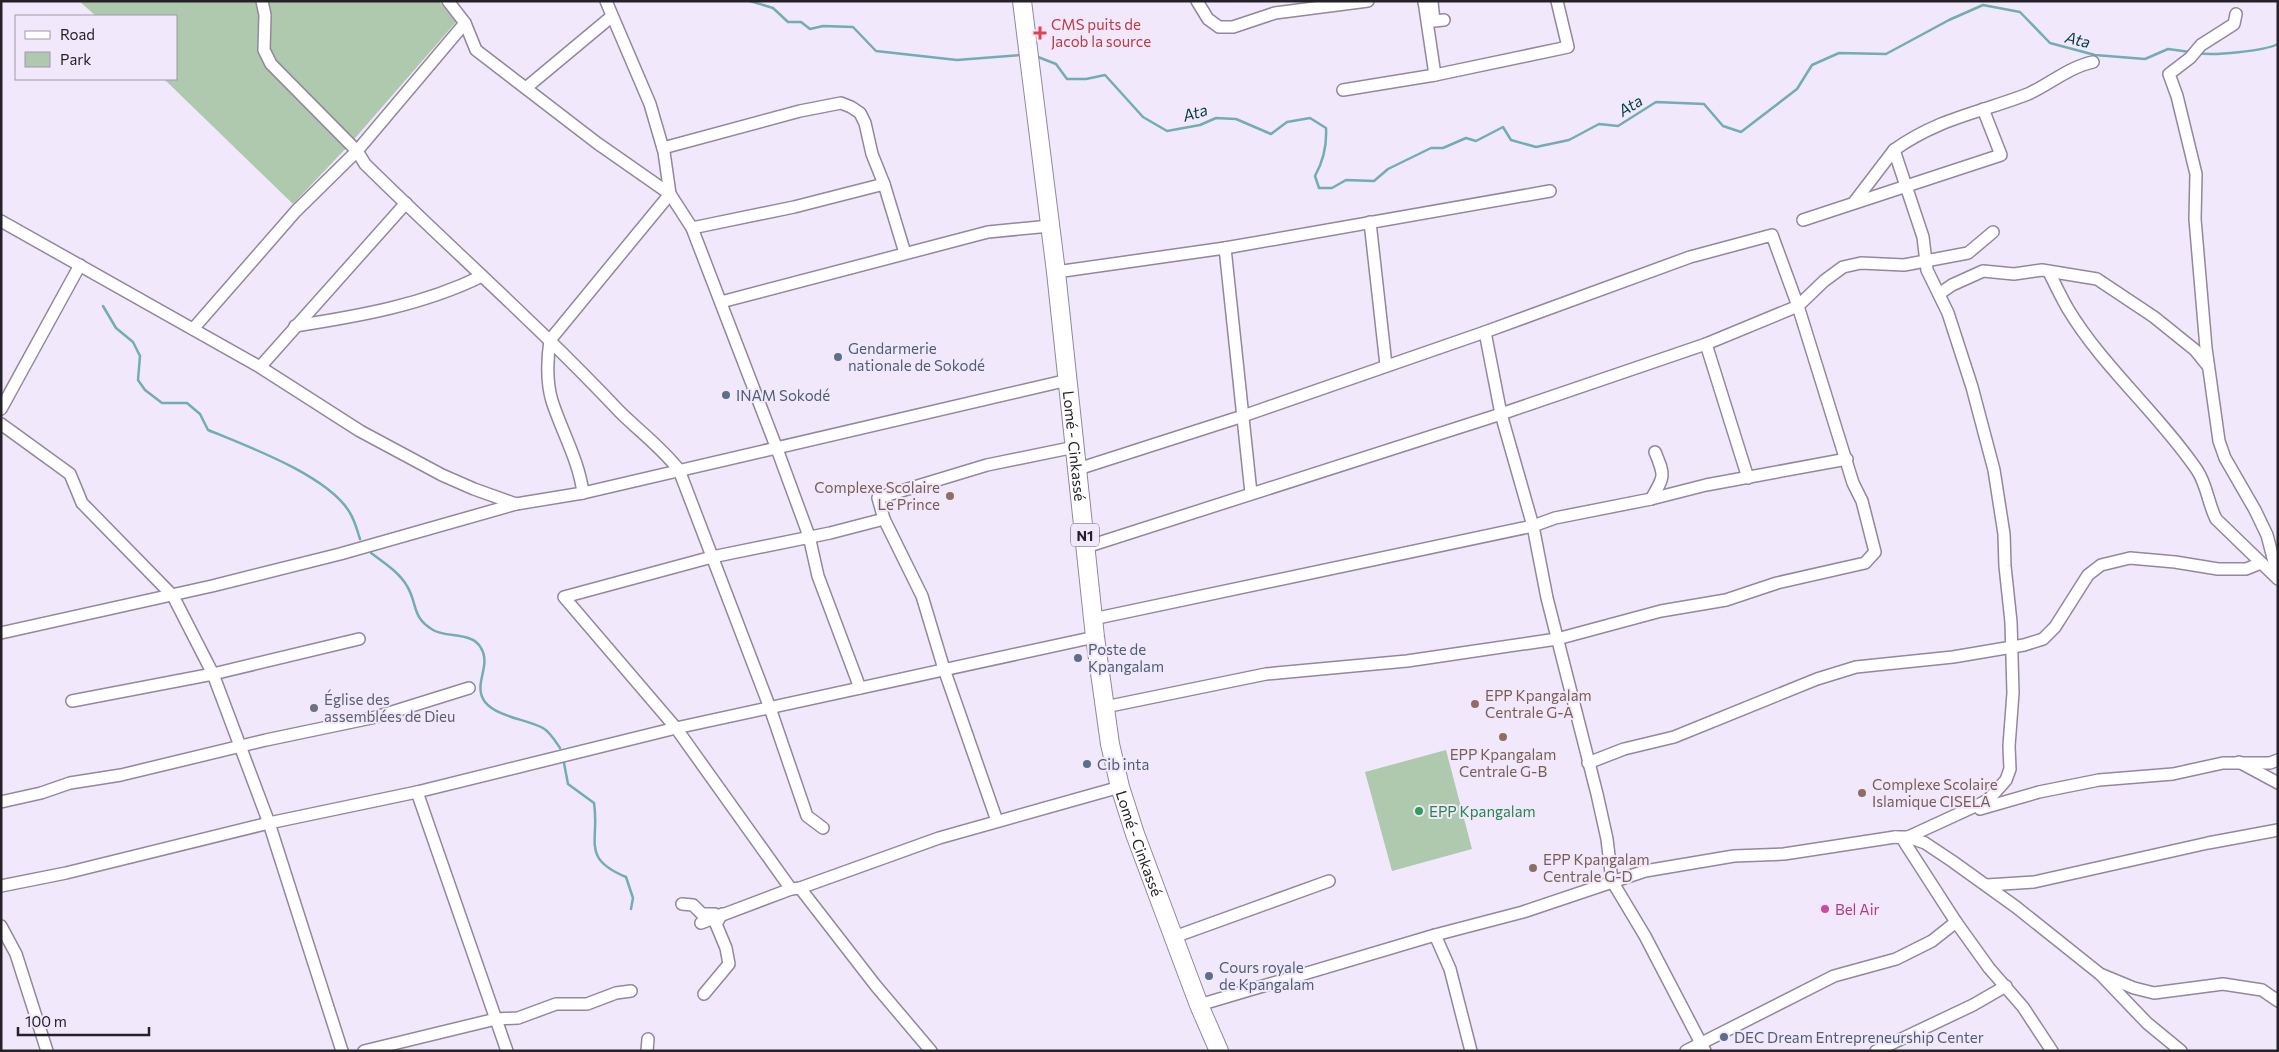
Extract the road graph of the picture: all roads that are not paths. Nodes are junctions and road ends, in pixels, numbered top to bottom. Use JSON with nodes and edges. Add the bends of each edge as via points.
{"nodes":[{"id":1,"x":262,"y":1,"type":"edge"},
{"id":2,"x":448,"y":1,"type":"edge"},
{"id":3,"x":606,"y":1,"type":"edge"},
{"id":4,"x":1022,"y":1,"type":"edge"},
{"id":5,"x":1197,"y":1,"type":"edge"},
{"id":6,"x":1368,"y":1,"type":"edge"},
{"id":7,"x":1557,"y":1,"type":"edge"},
{"id":8,"x":1424,"y":2,"type":"edge"},
{"id":9,"x":2236,"y":14,"type":"dead end"},
{"id":10,"x":611,"y":17,"type":"junction"},
{"id":11,"x":1444,"y":20,"type":"dead end"},
{"id":12,"x":465,"y":23,"type":"junction"},
{"id":13,"x":2093,"y":62,"type":"dead end"},
{"id":14,"x":1436,"y":75,"type":"junction"},
{"id":15,"x":527,"y":88,"type":"junction"},
{"id":16,"x":1344,"y":90,"type":"dead end"},
{"id":17,"x":1983,"y":109,"type":"junction"},
{"id":18,"x":663,"y":148,"type":"junction"},
{"id":19,"x":1894,"y":150,"type":"junction"},
{"id":20,"x":356,"y":151,"type":"junction"},
{"id":21,"x":884,"y":184,"type":"junction"},
{"id":22,"x":1908,"y":187,"type":"junction"},
{"id":23,"x":1550,"y":191,"type":"dead end"},
{"id":24,"x":670,"y":194,"type":"junction"},
{"id":25,"x":1855,"y":201,"type":"junction"},
{"id":26,"x":406,"y":203,"type":"junction"},
{"id":27,"x":1802,"y":220,"type":"dead end"},
{"id":28,"x":1,"y":221,"type":"edge"},
{"id":29,"x":1370,"y":222,"type":"junction"},
{"id":30,"x":1050,"y":226,"type":"junction"},
{"id":31,"x":692,"y":228,"type":"junction"},
{"id":32,"x":1993,"y":232,"type":"dead end"},
{"id":33,"x":1225,"y":248,"type":"junction"},
{"id":34,"x":905,"y":253,"type":"junction"},
{"id":35,"x":1926,"y":261,"type":"junction"},
{"id":36,"x":80,"y":265,"type":"junction"},
{"id":37,"x":1056,"y":272,"type":"junction"},
{"id":38,"x":2049,"y":272,"type":"junction"},
{"id":39,"x":482,"y":276,"type":"junction"},
{"id":40,"x":1939,"y":294,"type":"junction"},
{"id":41,"x":721,"y":302,"type":"junction"},
{"id":42,"x":1798,"y":306,"type":"junction"},
{"id":43,"x":295,"y":326,"type":"junction"},
{"id":44,"x":193,"y":330,"type":"junction"},
{"id":45,"x":1485,"y":332,"type":"junction"},
{"id":46,"x":550,"y":340,"type":"junction"},
{"id":47,"x":1706,"y":344,"type":"junction"},
{"id":48,"x":1386,"y":365,"type":"junction"},
{"id":49,"x":260,"y":367,"type":"junction"},
{"id":50,"x":2210,"y":368,"type":"junction"},
{"id":51,"x":1068,"y":380,"type":"junction"},
{"id":52,"x":1,"y":409,"type":"edge"},
{"id":53,"x":1501,"y":414,"type":"junction"},
{"id":54,"x":1243,"y":416,"type":"junction"},
{"id":55,"x":1,"y":424,"type":"edge"},
{"id":56,"x":1076,"y":447,"type":"junction"},
{"id":57,"x":777,"y":449,"type":"junction"},
{"id":58,"x":1655,"y":452,"type":"dead end"},
{"id":59,"x":1847,"y":459,"type":"junction"},
{"id":60,"x":1078,"y":469,"type":"junction"},
{"id":61,"x":679,"y":470,"type":"junction"},
{"id":62,"x":1748,"y":478,"type":"junction"},
{"id":63,"x":583,"y":493,"type":"junction"},
{"id":64,"x":1251,"y":493,"type":"junction"},
{"id":65,"x":1651,"y":499,"type":"junction"},
{"id":66,"x":516,"y":504,"type":"junction"},
{"id":67,"x":884,"y":519,"type":"junction"},
{"id":68,"x":1533,"y":526,"type":"junction"},
{"id":69,"x":809,"y":536,"type":"junction"},
{"id":70,"x":1086,"y":547,"type":"junction"},
{"id":71,"x":712,"y":557,"type":"junction"},
{"id":72,"x":2261,"y":563,"type":"junction"},
{"id":73,"x":2278,"y":578,"type":"edge"},
{"id":74,"x":173,"y":596,"type":"junction"},
{"id":75,"x":1093,"y":619,"type":"junction"},
{"id":76,"x":1,"y":633,"type":"edge"},
{"id":77,"x":1095,"y":637,"type":"junction"},
{"id":78,"x":1557,"y":638,"type":"junction"},
{"id":79,"x":359,"y":639,"type":"dead end"},
{"id":80,"x":2010,"y":647,"type":"junction"},
{"id":81,"x":944,"y":669,"type":"junction"},
{"id":82,"x":213,"y":674,"type":"junction"},
{"id":83,"x":469,"y":688,"type":"dead end"},
{"id":84,"x":860,"y":688,"type":"junction"},
{"id":85,"x":72,"y":701,"type":"dead end"},
{"id":86,"x":770,"y":708,"type":"junction"},
{"id":87,"x":1105,"y":708,"type":"junction"},
{"id":88,"x":676,"y":728,"type":"junction"},
{"id":89,"x":240,"y":748,"type":"junction"},
{"id":90,"x":2278,"y":760,"type":"edge"},
{"id":91,"x":2239,"y":762,"type":"junction"},
{"id":92,"x":1588,"y":763,"type":"junction"},
{"id":93,"x":2278,"y":783,"type":"edge"},
{"id":94,"x":1120,"y":787,"type":"junction"},
{"id":95,"x":417,"y":792,"type":"junction"},
{"id":96,"x":1,"y":802,"type":"edge"},
{"id":97,"x":1956,"y":815,"type":"junction"},
{"id":98,"x":997,"y":821,"type":"junction"},
{"id":99,"x":269,"y":823,"type":"junction"},
{"id":100,"x":823,"y":828,"type":"dead end"},
{"id":101,"x":2278,"y":830,"type":"edge"},
{"id":102,"x":1895,"y":837,"type":"junction"},
{"id":103,"x":1908,"y":837,"type":"junction"},
{"id":104,"x":1329,"y":881,"type":"dead end"},
{"id":105,"x":1612,"y":881,"type":"junction"},
{"id":106,"x":1986,"y":885,"type":"junction"},
{"id":107,"x":1,"y":886,"type":"edge"},
{"id":108,"x":795,"y":889,"type":"junction"},
{"id":109,"x":682,"y":904,"type":"dead end"},
{"id":110,"x":722,"y":914,"type":"junction"},
{"id":111,"x":1956,"y":922,"type":"junction"},
{"id":112,"x":701,"y":923,"type":"dead end"},
{"id":113,"x":1,"y":926,"type":"edge"},
{"id":114,"x":1434,"y":935,"type":"junction"},
{"id":115,"x":1174,"y":937,"type":"junction"},
{"id":116,"x":2100,"y":974,"type":"junction"},
{"id":117,"x":2006,"y":986,"type":"junction"},
{"id":118,"x":631,"y":991,"type":"dead end"},
{"id":119,"x":704,"y":994,"type":"dead end"},
{"id":120,"x":2278,"y":1001,"type":"edge"},
{"id":121,"x":1199,"y":1005,"type":"junction"},
{"id":122,"x":496,"y":1019,"type":"junction"},
{"id":123,"x":648,"y":1039,"type":"dead end"},
{"id":124,"x":1703,"y":1047,"type":"edge"},
{"id":125,"x":2051,"y":1050,"type":"edge"},
{"id":126,"x":46,"y":1051,"type":"edge"},
{"id":127,"x":342,"y":1051,"type":"edge"},
{"id":128,"x":364,"y":1051,"type":"edge"},
{"id":129,"x":507,"y":1051,"type":"edge"},
{"id":130,"x":647,"y":1051,"type":"edge"},
{"id":131,"x":931,"y":1051,"type":"edge"},
{"id":132,"x":1219,"y":1051,"type":"edge"},
{"id":133,"x":1470,"y":1051,"type":"edge"},
{"id":134,"x":1686,"y":1051,"type":"edge"},
{"id":135,"x":1876,"y":1051,"type":"edge"},
{"id":136,"x":2181,"y":1051,"type":"edge"}],
"edges":[{"from":1,"to":20,"type":"street","via":[[264,50],[271,64]]},
{"from":2,"to":12,"type":"street"},
{"from":3,"to":10,"type":"street"},
{"from":4,"to":30,"type":"highway","name":"Lomé - Cinkassé","number":"N1"},
{"from":5,"to":6,"type":"street","via":[[1208,19],[1219,26],[1233,27],[1275,13]]},
{"from":7,"to":14,"type":"street","via":[[1568,47]]},
{"from":8,"to":11,"type":"street","via":[[1432,2],[1434,21]]},
{"from":8,"to":14,"type":"street"},
{"from":9,"to":50,"type":"street","via":[[2234,24],[2201,45],[2190,58],[2168,74],[2177,96],[2196,174],[2196,228]]},
{"from":10,"to":15,"type":"street"},
{"from":10,"to":18,"type":"street","via":[[650,104]]},
{"from":12,"to":15,"type":"street","via":[[476,50]]},
{"from":12,"to":20,"type":"street"},
{"from":13,"to":17,"type":"street","via":[[2080,65],[2029,93]]},
{"from":14,"to":16,"type":"street"},
{"from":15,"to":24,"type":"street"},
{"from":17,"to":19,"type":"street","via":[[1940,123]]},
{"from":17,"to":22,"type":"street","via":[[2001,154]]},
{"from":18,"to":21,"type":"street","via":[[840,103],[860,113]]},
{"from":18,"to":24,"type":"street"},
{"from":19,"to":22,"type":"street"},
{"from":19,"to":25,"type":"street"},
{"from":20,"to":26,"type":"street","via":[[365,164]]},
{"from":20,"to":44,"type":"street","via":[[296,211]]},
{"from":21,"to":31,"type":"street"},
{"from":21,"to":34,"type":"street"},
{"from":22,"to":25,"type":"street"},
{"from":22,"to":35,"type":"street","via":[[1923,237]]},
{"from":23,"to":29,"type":"street"},
{"from":24,"to":31,"type":"street"},
{"from":24,"to":46,"type":"street"},
{"from":25,"to":27,"type":"street"},
{"from":26,"to":39,"type":"street"},
{"from":26,"to":43,"type":"street"},
{"from":28,"to":36,"type":"street"},
{"from":29,"to":33,"type":"street"},
{"from":29,"to":48,"type":"street"},
{"from":30,"to":34,"type":"street","via":[[988,232]]},
{"from":30,"to":37,"type":"highway","name":"Lomé - Cinkassé","number":"N1"},
{"from":31,"to":41,"type":"street"},
{"from":32,"to":35,"type":"street","via":[[1968,253]]},
{"from":33,"to":37,"type":"street"},
{"from":33,"to":54,"type":"street"},
{"from":34,"to":41,"type":"street"},
{"from":35,"to":40,"type":"street"},
{"from":35,"to":42,"type":"street","via":[[1904,265],[1861,263],[1843,267]]},
{"from":36,"to":44,"type":"street"},
{"from":36,"to":52,"type":"street"},
{"from":37,"to":51,"type":"highway","name":"Lomé - Cinkassé","number":"N1"},
{"from":38,"to":40,"type":"street","via":[[2014,274],[1983,271]]},
{"from":38,"to":50,"type":"street","via":[[2097,280],[2154,317],[2195,350]]},
{"from":38,"to":72,"type":"street","via":[[2068,310],[2197,471],[2216,519]]},
{"from":39,"to":43,"type":"street","via":[[450,292],[408,305]]},
{"from":39,"to":46,"type":"street"},
{"from":40,"to":80,"type":"street","via":[[1972,387],[1994,470],[2004,534]]},
{"from":41,"to":57,"type":"street"},
{"from":42,"to":45,"type":"street","via":[[1772,235],[1690,258]]},
{"from":42,"to":47,"type":"street"},
{"from":42,"to":59,"type":"street"},
{"from":43,"to":49,"type":"street"},
{"from":44,"to":49,"type":"street"},
{"from":45,"to":48,"type":"street"},
{"from":45,"to":53,"type":"street"},
{"from":46,"to":61,"type":"street","via":[[638,430],[667,454]]},
{"from":46,"to":63,"type":"street","via":[[547,364],[552,400],[581,478]]},
{"from":47,"to":53,"type":"street"},
{"from":47,"to":62,"type":"street"},
{"from":48,"to":54,"type":"street"},
{"from":49,"to":66,"type":"street","via":[[360,431],[442,475]]},
{"from":50,"to":73,"type":"street","via":[[2225,458],[2256,510],[2267,535]]},
{"from":51,"to":56,"type":"highway","name":"Lomé - Cinkassé","number":"N1"},
{"from":51,"to":57,"type":"street"},
{"from":53,"to":64,"type":"street"},
{"from":53,"to":68,"type":"street"},
{"from":54,"to":60,"type":"street"},
{"from":54,"to":64,"type":"street"},
{"from":55,"to":74,"type":"street","via":[[70,474],[82,503]]},
{"from":56,"to":60,"type":"highway","name":"Lomé - Cinkassé","number":"N1"},
{"from":56,"to":67,"type":"street","via":[[986,465],[878,498]]},
{"from":57,"to":61,"type":"street"},
{"from":57,"to":69,"type":"street"},
{"from":58,"to":65,"type":"street","via":[[1662,464],[1663,475]]},
{"from":59,"to":62,"type":"street"},
{"from":59,"to":78,"type":"street","via":[[1875,546],[1875,552],[1868,561],[1776,583],[1726,600],[1661,612]]},
{"from":60,"to":70,"type":"highway","name":"Lomé - Cinkassé","number":"N1"},
{"from":61,"to":63,"type":"street"},
{"from":61,"to":71,"type":"street"},
{"from":62,"to":65,"type":"street"},
{"from":63,"to":66,"type":"street"},
{"from":64,"to":70,"type":"street"},
{"from":65,"to":68,"type":"street","via":[[1555,518]]},
{"from":66,"to":74,"type":"street","via":[[340,554]]},
{"from":67,"to":69,"type":"street"},
{"from":67,"to":81,"type":"street","via":[[922,596]]},
{"from":68,"to":75,"type":"street"},
{"from":68,"to":78,"type":"street"},
{"from":69,"to":71,"type":"street"},
{"from":69,"to":84,"type":"street","via":[[818,576]]},
{"from":70,"to":75,"type":"highway","name":"Lomé - Cinkassé","number":"N1"},
{"from":71,"to":86,"type":"street"},
{"from":71,"to":88,"type":"street","via":[[564,596]]},
{"from":72,"to":73,"type":"street"},
{"from":72,"to":80,"type":"street","via":[[2246,569],[2232,569],[2136,558],[2101,565],[2088,575],[2049,635],[2036,642]]},
{"from":74,"to":76,"type":"street"},
{"from":74,"to":82,"type":"street"},
{"from":75,"to":77,"type":"highway","name":"Lomé - Cinkassé","number":"N1"},
{"from":77,"to":81,"type":"street"},
{"from":77,"to":87,"type":"highway","name":"Lomé - Cinkassé","number":"N1"},
{"from":78,"to":87,"type":"street","via":[[1408,661],[1266,674]]},
{"from":78,"to":92,"type":"street"},
{"from":79,"to":82,"type":"street"},
{"from":80,"to":92,"type":"street","via":[[1856,667],[1817,678],[1674,737],[1624,749]]},
{"from":80,"to":97,"type":"street","via":[[2009,774],[1989,800]]},
{"from":81,"to":84,"type":"street"},
{"from":81,"to":98,"type":"street"},
{"from":82,"to":85,"type":"street"},
{"from":82,"to":89,"type":"street"},
{"from":83,"to":89,"type":"street","via":[[376,717]]},
{"from":84,"to":86,"type":"street"},
{"from":86,"to":88,"type":"street"},
{"from":86,"to":100,"type":"street","via":[[807,816]]},
{"from":87,"to":94,"type":"highway","name":"Lomé - Cinkassé","number":"N1"},
{"from":88,"to":95,"type":"street"},
{"from":88,"to":108,"type":"street"},
{"from":89,"to":96,"type":"street","via":[[121,776],[70,783]]},
{"from":89,"to":99,"type":"street"},
{"from":90,"to":91,"type":"street","via":[[2270,763]]},
{"from":91,"to":93,"type":"street"},
{"from":91,"to":97,"type":"street","via":[[2207,765],[2173,774],[2068,785]]},
{"from":92,"to":105,"type":"street","via":[[1607,839]]},
{"from":94,"to":98,"type":"street"},
{"from":94,"to":115,"type":"highway","name":"Lomé - Cinkassé","number":"N1"},
{"from":95,"to":99,"type":"street"},
{"from":95,"to":122,"type":"street"},
{"from":97,"to":103,"type":"street"},
{"from":98,"to":108,"type":"street"},
{"from":99,"to":107,"type":"street"},
{"from":99,"to":127,"type":"street"},
{"from":101,"to":106,"type":"street","via":[[2034,882]]},
{"from":102,"to":103,"type":"street"},
{"from":102,"to":105,"type":"street","via":[[1784,854],[1734,856],[1645,871]]},
{"from":102,"to":111,"type":"street","via":[[1902,838]]},
{"from":103,"to":106,"type":"street","via":[[1925,843]]},
{"from":104,"to":115,"type":"street"},
{"from":105,"to":114,"type":"street","via":[[1570,897]]},
{"from":105,"to":124,"type":"street","via":[[1646,936]]},
{"from":106,"to":116,"type":"street"},
{"from":108,"to":110,"type":"street"},
{"from":108,"to":131,"type":"street"},
{"from":109,"to":110,"type":"street","via":[[693,905],[702,914]]},
{"from":110,"to":112,"type":"street"},
{"from":110,"to":119,"type":"street","via":[[716,924],[729,964]]},
{"from":111,"to":117,"type":"street"},
{"from":111,"to":124,"type":"street","via":[[1932,941],[1896,959],[1834,976]]},
{"from":113,"to":126,"type":"street","via":[[16,954]]},
{"from":114,"to":121,"type":"street"},
{"from":114,"to":133,"type":"street","via":[[1450,969]]},
{"from":115,"to":121,"type":"highway","name":"Lomé - Cinkassé","number":"N1"},
{"from":116,"to":120,"type":"street","via":[[2154,993],[2223,984],[2262,990]]},
{"from":116,"to":136,"type":"street","via":[[2147,1023]]},
{"from":117,"to":125,"type":"street"},
{"from":117,"to":135,"type":"street"},
{"from":118,"to":122,"type":"street","via":[[616,992],[587,1004],[556,1004],[518,1018]]},
{"from":121,"to":132,"type":"highway","name":"Lomé - Cinkassé","number":"N1"},
{"from":122,"to":128,"type":"street"},
{"from":122,"to":129,"type":"street"},
{"from":123,"to":130,"type":"street"},
{"from":124,"to":134,"type":"street"}]}
